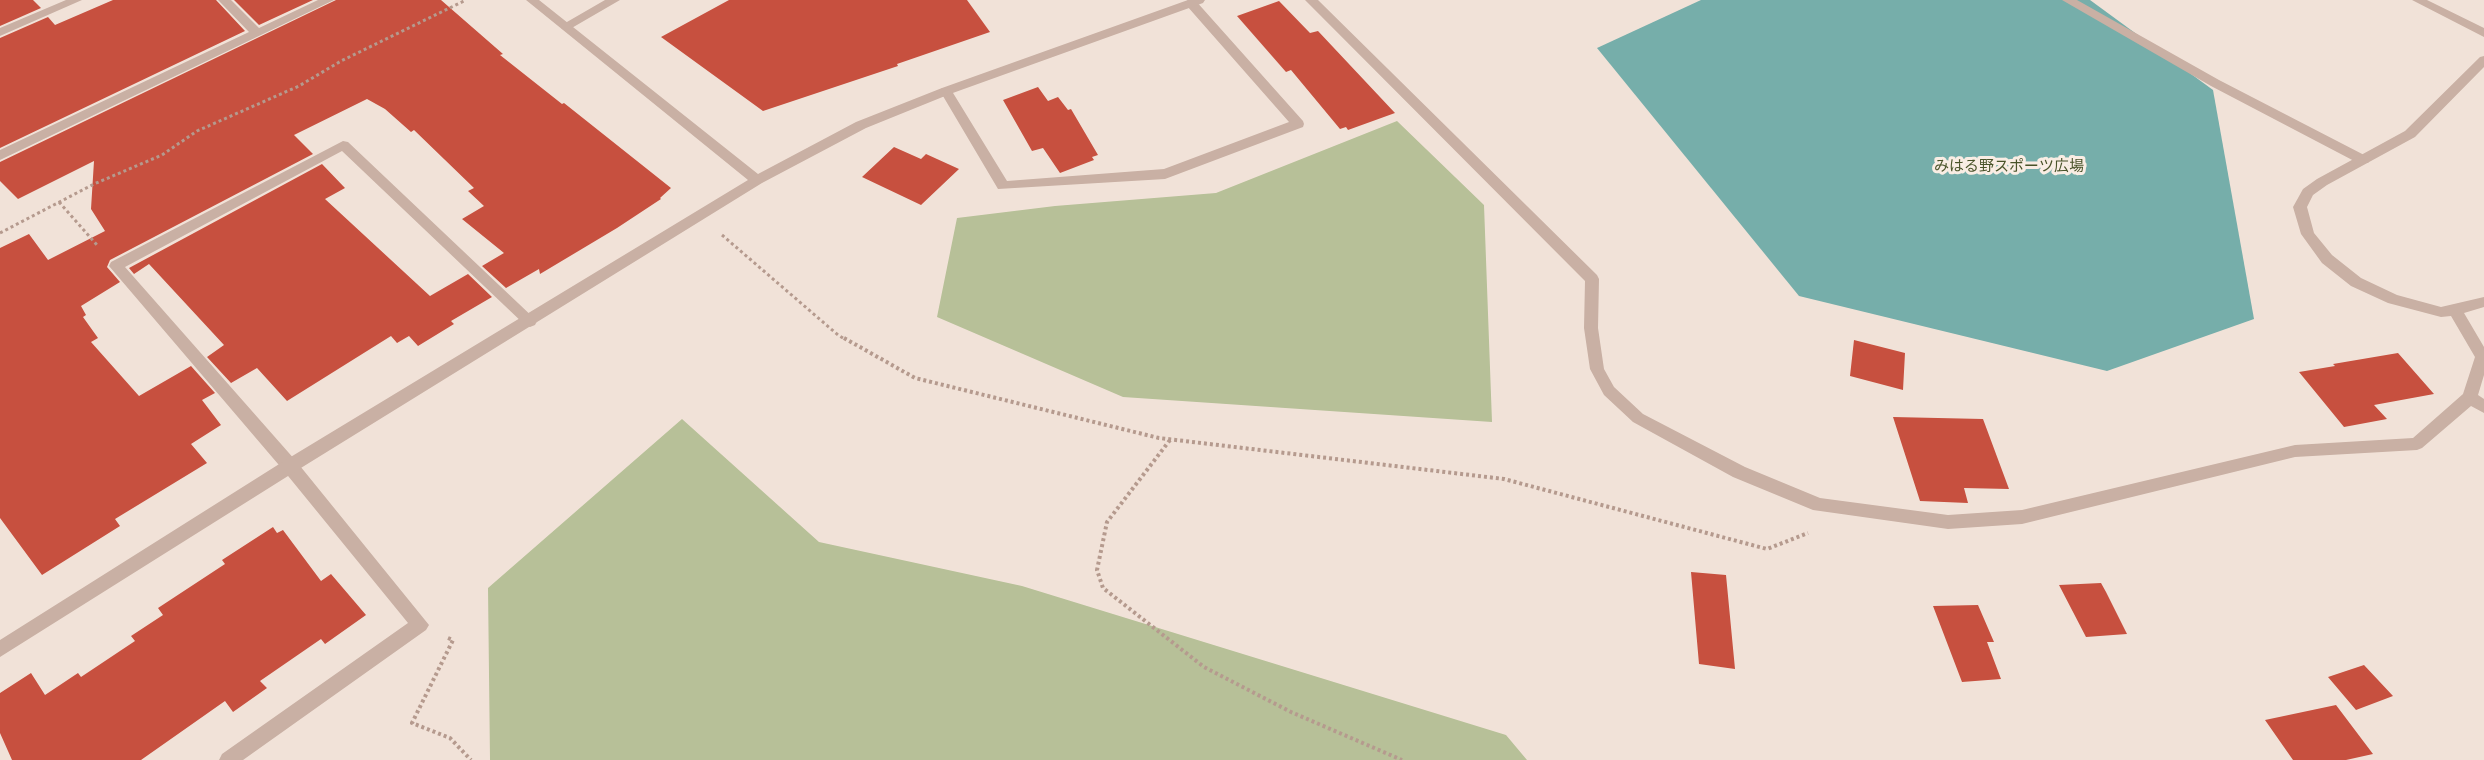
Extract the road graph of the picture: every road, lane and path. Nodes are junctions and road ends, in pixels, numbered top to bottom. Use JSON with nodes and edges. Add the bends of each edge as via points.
{"nodes":[{"id":1,"x":76,"y":0,"type":"edge"},
{"id":2,"x":224,"y":0,"type":"edge"},
{"id":3,"x":328,"y":0,"type":"edge"},
{"id":4,"x":466,"y":0,"type":"edge"},
{"id":5,"x":532,"y":0,"type":"edge"},
{"id":6,"x":614,"y":0,"type":"edge"},
{"id":7,"x":1311,"y":0,"type":"edge"},
{"id":8,"x":2068,"y":0,"type":"edge"},
{"id":9,"x":2418,"y":0,"type":"edge"},
{"id":10,"x":1195,"y":1,"type":"edge"},
{"id":11,"x":566,"y":26,"type":"junction"},
{"id":12,"x":0,"y":32,"type":"edge"},
{"id":13,"x":257,"y":33,"type":"junction"},
{"id":14,"x":2484,"y":33,"type":"edge"},
{"id":15,"x":2484,"y":60,"type":"edge"},
{"id":16,"x":946,"y":92,"type":"junction"},
{"id":17,"x":0,"y":155,"type":"edge"},
{"id":18,"x":2363,"y":160,"type":"junction"},
{"id":19,"x":757,"y":180,"type":"junction"},
{"id":20,"x":59,"y":202,"type":"junction"},
{"id":21,"x":0,"y":233,"type":"edge"},
{"id":22,"x":721,"y":235,"type":"dead end"},
{"id":23,"x":116,"y":266,"type":"junction"},
{"id":24,"x":2484,"y":302,"type":"edge"},
{"id":25,"x":2455,"y":310,"type":"junction"},
{"id":26,"x":530,"y":321,"type":"junction"},
{"id":27,"x":2470,"y":397,"type":"junction"},
{"id":28,"x":2484,"y":407,"type":"edge"},
{"id":29,"x":1171,"y":440,"type":"junction"},
{"id":30,"x":290,"y":466,"type":"junction"},
{"id":31,"x":1809,"y":532,"type":"dead end"},
{"id":32,"x":420,"y":625,"type":"junction"},
{"id":33,"x":0,"y":649,"type":"edge"},
{"id":34,"x":228,"y":760,"type":"edge"},
{"id":35,"x":471,"y":760,"type":"edge"},
{"id":36,"x":1402,"y":760,"type":"edge"}],
"edges":[{"from":1,"to":12,"type":"street"},
{"from":2,"to":13,"type":"street"},
{"from":3,"to":13,"type":"street"},
{"from":4,"to":20,"type":"path","via":[[299,86],[197,131],[162,155]]},
{"from":5,"to":11,"type":"street"},
{"from":6,"to":11,"type":"street"},
{"from":7,"to":27,"type":"street","via":[[1592,279],[1597,369],[1609,392],[1638,418],[1739,472],[1819,505],[1948,522],[2022,517],[2295,451],[2417,444]]},
{"from":8,"to":18,"type":"street"},
{"from":9,"to":14,"type":"street"},
{"from":10,"to":16,"type":"street"},
{"from":10,"to":16,"type":"street","via":[[1298,124],[1165,174],[1003,186]]},
{"from":11,"to":19,"type":"street"},
{"from":13,"to":17,"type":"street"},
{"from":15,"to":18,"type":"street","via":[[2410,134]]},
{"from":16,"to":19,"type":"street","via":[[861,125]]},
{"from":18,"to":25,"type":"street","via":[[2308,192],[2300,207],[2308,234],[2327,259],[2356,282],[2392,299],[2441,312]]},
{"from":19,"to":26,"type":"street"},
{"from":20,"to":21,"type":"path"},
{"from":20,"to":23,"type":"path"},
{"from":22,"to":29,"type":"path","via":[[838,335],[915,378]]},
{"from":23,"to":26,"type":"street","via":[[343,145]]},
{"from":23,"to":30,"type":"street"},
{"from":24,"to":25,"type":"street"},
{"from":25,"to":27,"type":"street","via":[[2482,357]]},
{"from":26,"to":30,"type":"street"},
{"from":27,"to":28,"type":"street"},
{"from":29,"to":31,"type":"path","via":[[1504,479],[1767,549]]},
{"from":29,"to":36,"type":"path","via":[[1107,522],[1097,570],[1103,588],[1204,667],[1291,712]]},
{"from":30,"to":32,"type":"street"},
{"from":30,"to":33,"type":"street"},
{"from":32,"to":34,"type":"street"},
{"from":32,"to":35,"type":"path","via":[[453,640],[412,723],[450,738]]}]}
